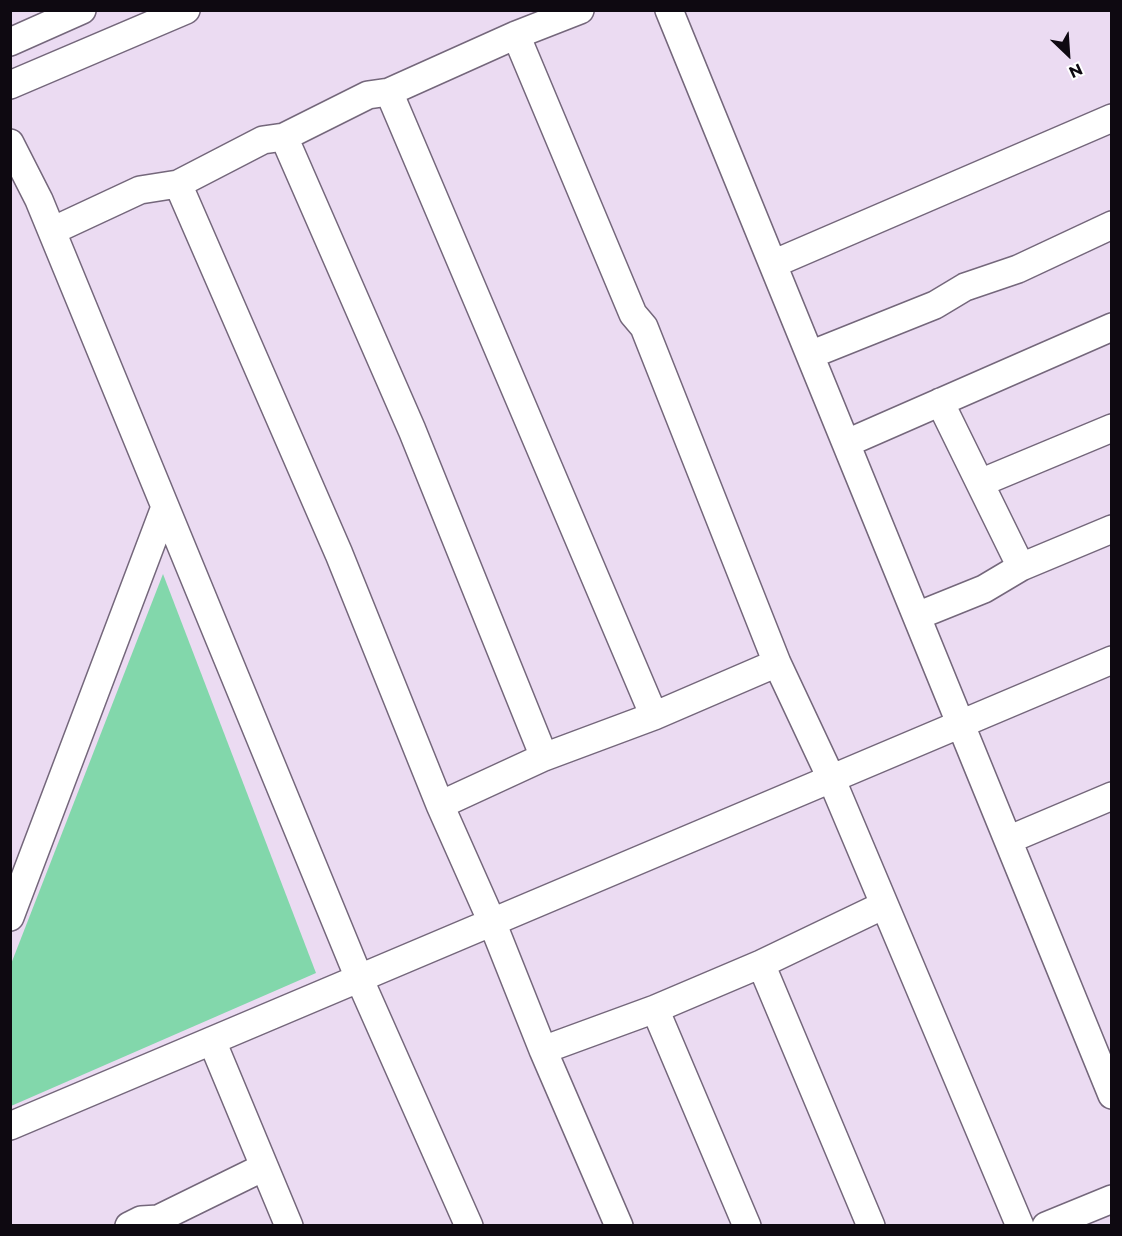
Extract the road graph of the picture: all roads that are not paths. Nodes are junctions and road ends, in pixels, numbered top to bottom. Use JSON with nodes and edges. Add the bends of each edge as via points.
{"nodes":[{"id":1,"x":82,"y":10,"type":"edge"},
{"id":2,"x":580,"y":10,"type":"edge"},
{"id":3,"x":669,"y":10,"type":"edge"},
{"id":4,"x":183,"y":11,"type":"edge"},
{"id":5,"x":516,"y":35,"type":"junction"},
{"id":6,"x":10,"y":42,"type":"edge"},
{"id":7,"x":10,"y":85,"type":"edge"},
{"id":8,"x":389,"y":92,"type":"junction"},
{"id":9,"x":1112,"y":118,"type":"edge"},
{"id":10,"x":284,"y":137,"type":"junction"},
{"id":11,"x":10,"y":143,"type":"edge"},
{"id":12,"x":178,"y":184,"type":"junction"},
{"id":13,"x":1112,"y":225,"type":"edge"},
{"id":14,"x":52,"y":231,"type":"junction"},
{"id":15,"x":773,"y":264,"type":"junction"},
{"id":16,"x":1112,"y":327,"type":"edge"},
{"id":17,"x":810,"y":355,"type":"junction"},
{"id":18,"x":940,"y":402,"type":"junction"},
{"id":19,"x":1112,"y":428,"type":"edge"},
{"id":20,"x":847,"y":443,"type":"junction"},
{"id":21,"x":980,"y":483,"type":"junction"},
{"id":22,"x":165,"y":507,"type":"junction"},
{"id":23,"x":1112,"y":529,"type":"edge"},
{"id":24,"x":1021,"y":567,"type":"junction"},
{"id":25,"x":917,"y":616,"type":"junction"},
{"id":26,"x":1112,"y":660,"type":"edge"},
{"id":27,"x":777,"y":663,"type":"junction"},
{"id":28,"x":654,"y":716,"type":"junction"},
{"id":29,"x":961,"y":723,"type":"junction"},
{"id":30,"x":544,"y":756,"type":"junction"},
{"id":31,"x":831,"y":778,"type":"junction"},
{"id":32,"x":1112,"y":796,"type":"edge"},
{"id":33,"x":440,"y":805,"type":"junction"},
{"id":34,"x":1008,"y":840,"type":"junction"},
{"id":35,"x":884,"y":905,"type":"junction"},
{"id":36,"x":10,"y":917,"type":"edge"},
{"id":37,"x":492,"y":922,"type":"junction"},
{"id":38,"x":760,"y":964,"type":"junction"},
{"id":39,"x":359,"y":978,"type":"junction"},
{"id":40,"x":655,"y":1009,"type":"junction"},
{"id":41,"x":212,"y":1041,"type":"junction"},
{"id":42,"x":543,"y":1050,"type":"junction"},
{"id":43,"x":1112,"y":1095,"type":"edge"},
{"id":44,"x":10,"y":1126,"type":"edge"},
{"id":45,"x":264,"y":1167,"type":"junction"},
{"id":46,"x":1112,"y":1199,"type":"edge"},
{"id":47,"x":159,"y":1222,"type":"edge"},
{"id":48,"x":129,"y":1226,"type":"edge"},
{"id":49,"x":289,"y":1226,"type":"edge"},
{"id":50,"x":469,"y":1226,"type":"edge"},
{"id":51,"x":619,"y":1226,"type":"edge"},
{"id":52,"x":747,"y":1226,"type":"edge"},
{"id":53,"x":871,"y":1226,"type":"edge"},
{"id":54,"x":1020,"y":1226,"type":"edge"},
{"id":55,"x":1046,"y":1226,"type":"edge"}],
"edges":[{"from":1,"to":6,"type":"street"},
{"from":2,"to":5,"type":"street"},
{"from":3,"to":15,"type":"street"},
{"from":4,"to":7,"type":"street"},
{"from":5,"to":8,"type":"street"},
{"from":5,"to":27,"type":"street","via":[[633,314],[644,327]]},
{"from":8,"to":10,"type":"street","via":[[368,95]]},
{"from":8,"to":28,"type":"street"},
{"from":9,"to":15,"type":"street"},
{"from":10,"to":12,"type":"street","via":[[263,140]]},
{"from":10,"to":30,"type":"street","via":[[412,430]]},
{"from":11,"to":14,"type":"street"},
{"from":12,"to":14,"type":"street","via":[[140,190]]},
{"from":12,"to":33,"type":"street","via":[[339,554]]},
{"from":13,"to":17,"type":"street","via":[[1018,269],[965,287],[935,305]]},
{"from":14,"to":22,"type":"street"},
{"from":15,"to":17,"type":"street"},
{"from":16,"to":18,"type":"street"},
{"from":17,"to":20,"type":"street"},
{"from":18,"to":20,"type":"street"},
{"from":18,"to":21,"type":"street"},
{"from":19,"to":21,"type":"street"},
{"from":20,"to":25,"type":"street"},
{"from":21,"to":24,"type":"street"},
{"from":22,"to":36,"type":"street"},
{"from":22,"to":39,"type":"street"},
{"from":23,"to":24,"type":"street"},
{"from":24,"to":25,"type":"street","via":[[984,589]]},
{"from":25,"to":29,"type":"street"},
{"from":26,"to":29,"type":"street"},
{"from":27,"to":28,"type":"street"},
{"from":27,"to":31,"type":"street"},
{"from":28,"to":30,"type":"street"},
{"from":29,"to":31,"type":"street"},
{"from":29,"to":34,"type":"street"},
{"from":30,"to":33,"type":"street"},
{"from":31,"to":35,"type":"street"},
{"from":31,"to":37,"type":"street"},
{"from":32,"to":34,"type":"street"},
{"from":33,"to":37,"type":"street"},
{"from":34,"to":43,"type":"street"},
{"from":35,"to":38,"type":"street"},
{"from":35,"to":54,"type":"street"},
{"from":37,"to":39,"type":"street"},
{"from":37,"to":42,"type":"street"},
{"from":38,"to":40,"type":"street"},
{"from":38,"to":53,"type":"street"},
{"from":39,"to":41,"type":"street"},
{"from":39,"to":50,"type":"street"},
{"from":40,"to":42,"type":"street"},
{"from":40,"to":52,"type":"street"},
{"from":41,"to":44,"type":"street"},
{"from":41,"to":45,"type":"street"},
{"from":42,"to":51,"type":"street"},
{"from":45,"to":47,"type":"street"},
{"from":45,"to":49,"type":"street"},
{"from":46,"to":55,"type":"street"},
{"from":47,"to":48,"type":"street","via":[[141,1220]]}]}
